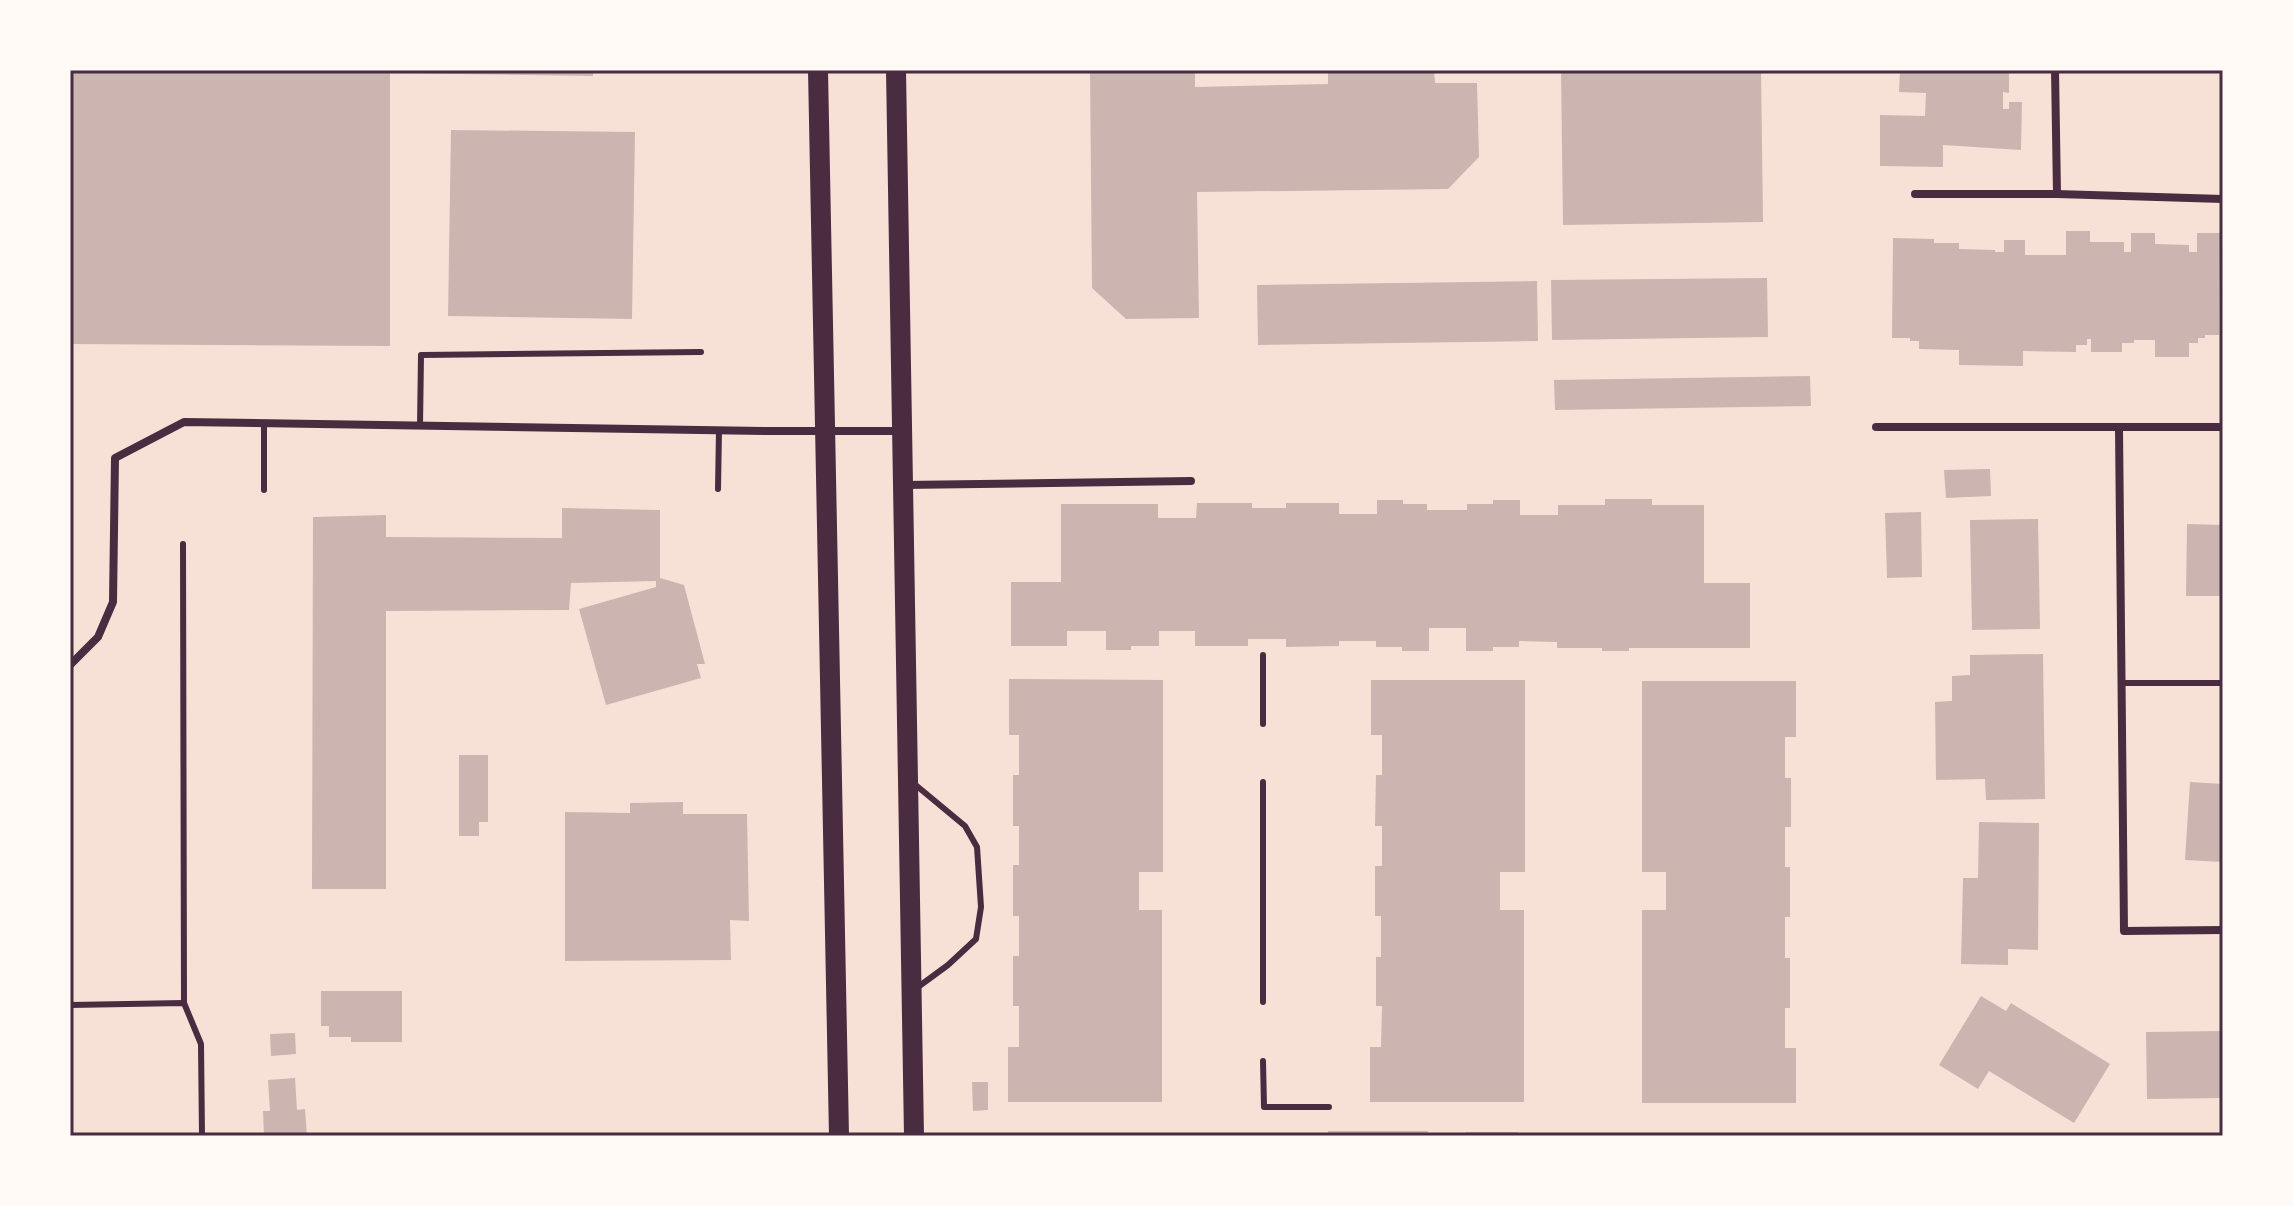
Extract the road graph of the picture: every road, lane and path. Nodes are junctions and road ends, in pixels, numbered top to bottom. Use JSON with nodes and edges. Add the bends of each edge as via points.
{"nodes":[{"id":1,"x":818,"y":70,"type":"edge"},
{"id":2,"x":896,"y":70,"type":"edge"},
{"id":3,"x":2055,"y":70,"type":"edge"},
{"id":4,"x":1915,"y":194,"type":"dead end"},
{"id":5,"x":2057,"y":194,"type":"junction"},
{"id":6,"x":2223,"y":199,"type":"edge"},
{"id":7,"x":701,"y":352,"type":"dead end"},
{"id":8,"x":264,"y":424,"type":"junction"},
{"id":9,"x":420,"y":426,"type":"junction"},
{"id":10,"x":1876,"y":427,"type":"dead end"},
{"id":11,"x":2223,"y":427,"type":"edge"},
{"id":12,"x":2119,"y":428,"type":"junction"},
{"id":13,"x":719,"y":430,"type":"junction"},
{"id":14,"x":825,"y":431,"type":"junction"},
{"id":15,"x":902,"y":431,"type":"junction"},
{"id":16,"x":1191,"y":481,"type":"dead end"},
{"id":17,"x":902,"y":485,"type":"junction"},
{"id":18,"x":718,"y":489,"type":"dead end"},
{"id":19,"x":264,"y":490,"type":"dead end"},
{"id":20,"x":183,"y":544,"type":"dead end"},
{"id":21,"x":1263,"y":655,"type":"dead end"},
{"id":22,"x":70,"y":665,"type":"edge"},
{"id":23,"x":2122,"y":683,"type":"junction"},
{"id":24,"x":2223,"y":683,"type":"edge"},
{"id":25,"x":1263,"y":724,"type":"dead end"},
{"id":26,"x":908,"y":779,"type":"junction"},
{"id":27,"x":1263,"y":782,"type":"dead end"},
{"id":28,"x":2223,"y":930,"type":"edge"},
{"id":29,"x":911,"y":991,"type":"junction"},
{"id":30,"x":1263,"y":1002,"type":"dead end"},
{"id":31,"x":184,"y":1003,"type":"junction"},
{"id":32,"x":70,"y":1005,"type":"edge"},
{"id":33,"x":1263,"y":1061,"type":"dead end"},
{"id":34,"x":1329,"y":1107,"type":"dead end"},
{"id":35,"x":202,"y":1136,"type":"edge"},
{"id":36,"x":839,"y":1136,"type":"edge"},
{"id":37,"x":914,"y":1136,"type":"edge"}],
"edges":[{"from":1,"to":14,"type":"main road"},
{"from":2,"to":15,"type":"main road"},
{"from":3,"to":5,"type":"street"},
{"from":4,"to":5,"type":"street"},
{"from":5,"to":6,"type":"street"},
{"from":7,"to":9,"type":"lane","via":[[421,355]]},
{"from":8,"to":9,"type":"street"},
{"from":8,"to":19,"type":"lane"},
{"from":8,"to":22,"type":"street","via":[[184,422],[115,458],[113,602],[98,637]]},
{"from":9,"to":13,"type":"street"},
{"from":10,"to":12,"type":"street"},
{"from":11,"to":12,"type":"street"},
{"from":12,"to":23,"type":"street"},
{"from":13,"to":14,"type":"street"},
{"from":13,"to":18,"type":"lane"},
{"from":14,"to":15,"type":"street"},
{"from":14,"to":36,"type":"main road"},
{"from":15,"to":17,"type":"main road"},
{"from":16,"to":17,"type":"street"},
{"from":17,"to":26,"type":"main road"},
{"from":20,"to":31,"type":"lane"},
{"from":21,"to":25,"type":"lane"},
{"from":23,"to":24,"type":"lane"},
{"from":23,"to":28,"type":"street","via":[[2124,931]]},
{"from":26,"to":29,"type":"main road"},
{"from":26,"to":29,"type":"lane","via":[[965,826],[977,847],[981,907],[976,939]]},
{"from":27,"to":30,"type":"lane"},
{"from":29,"to":37,"type":"main road"},
{"from":31,"to":32,"type":"lane"},
{"from":31,"to":35,"type":"lane","via":[[201,1044]]},
{"from":33,"to":34,"type":"lane","via":[[1264,1107]]}]}
